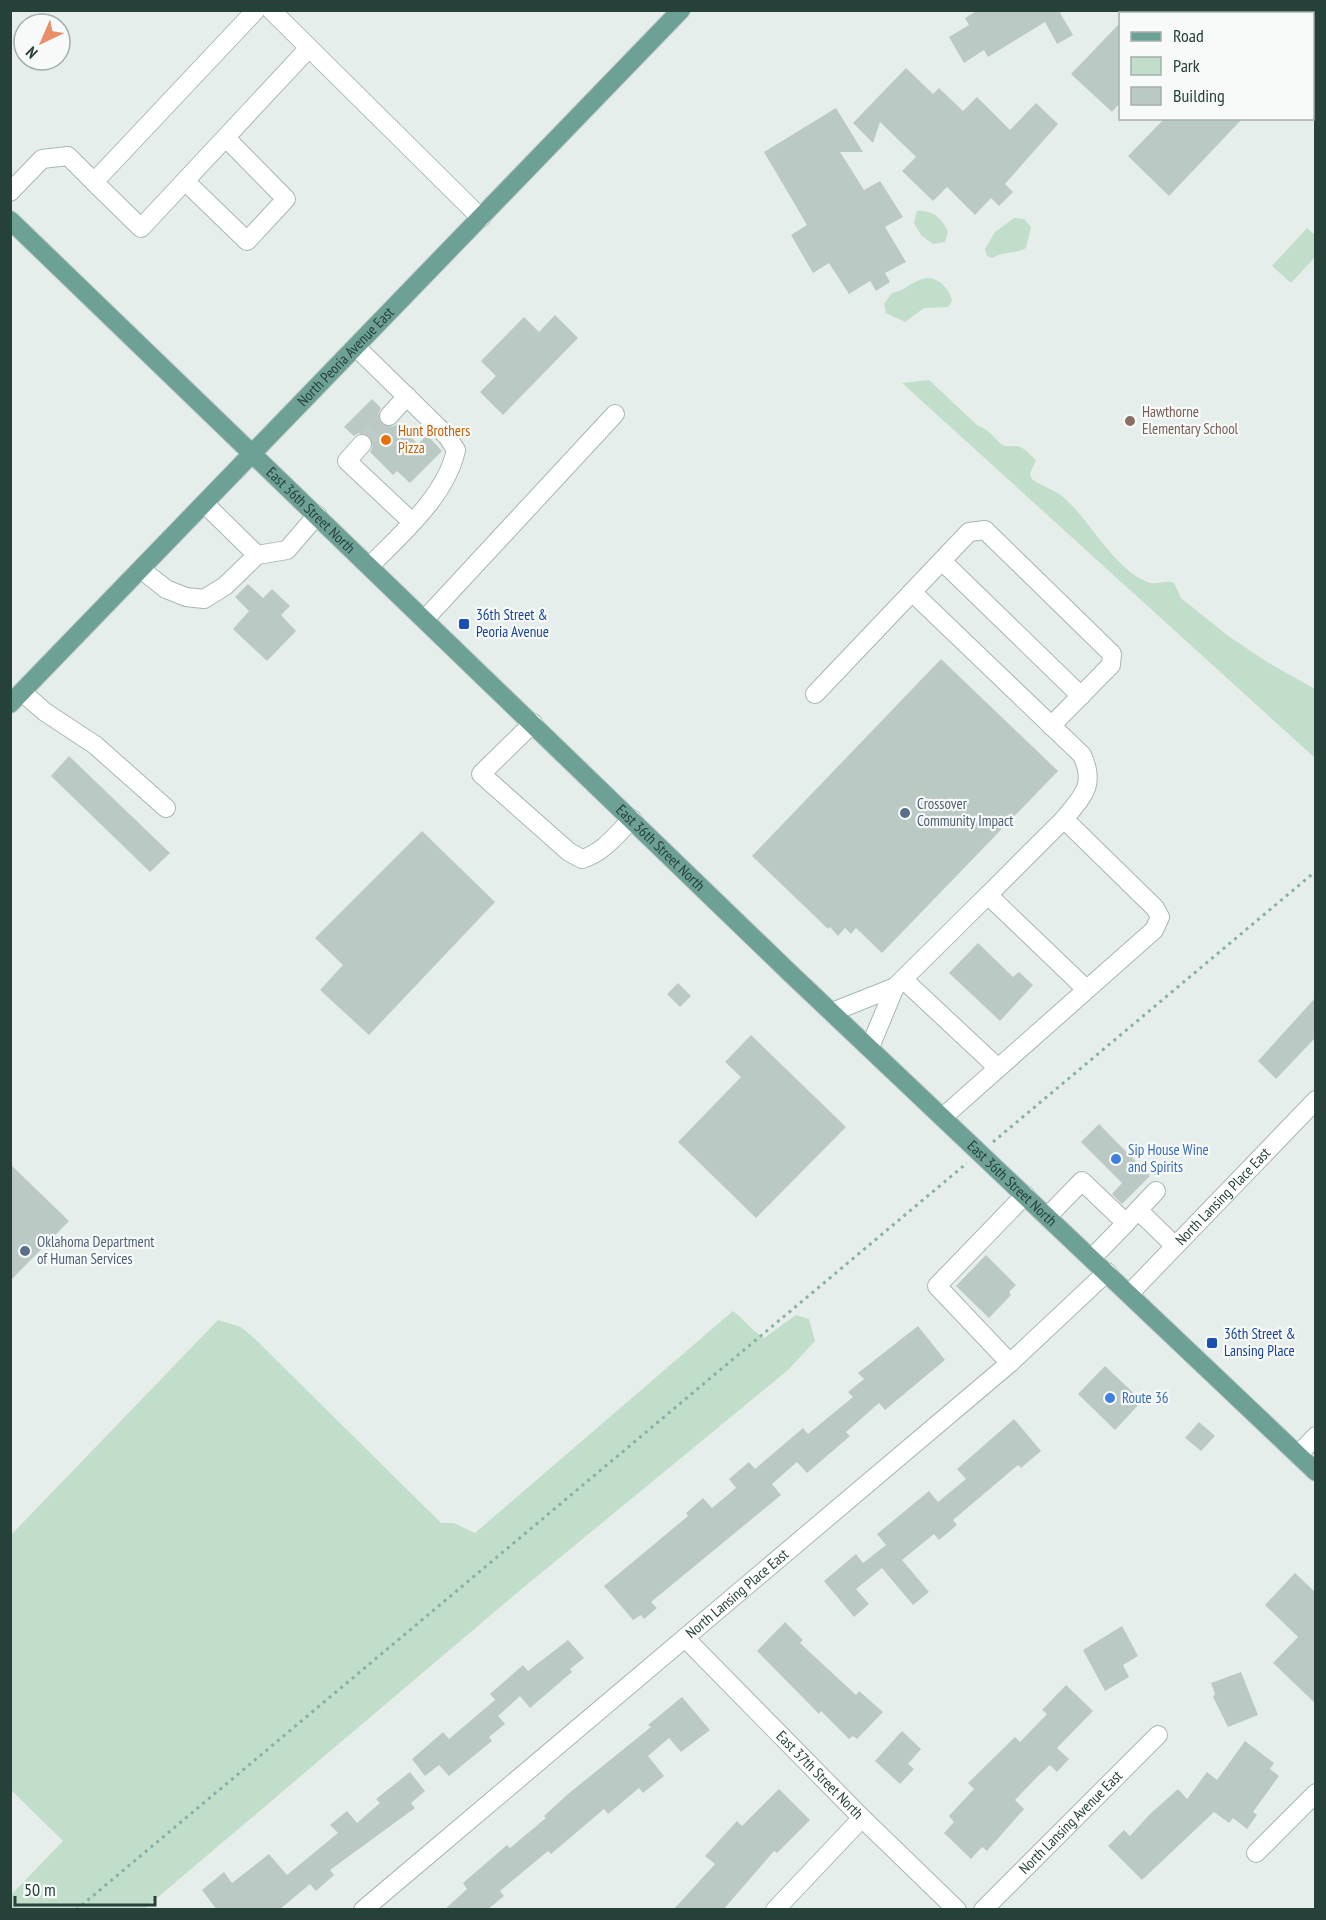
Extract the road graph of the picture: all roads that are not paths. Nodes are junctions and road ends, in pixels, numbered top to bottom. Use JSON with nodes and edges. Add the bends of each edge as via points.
{"nodes":[{"id":1,"x":256,"y":10,"type":"edge"},
{"id":2,"x":271,"y":10,"type":"edge"},
{"id":3,"x":681,"y":10,"type":"edge"},
{"id":4,"x":309,"y":48,"type":"junction"},
{"id":5,"x":226,"y":138,"type":"junction"},
{"id":6,"x":94,"y":182,"type":"junction"},
{"id":7,"x":186,"y":182,"type":"junction"},
{"id":8,"x":10,"y":192,"type":"edge"},
{"id":9,"x":481,"y":218,"type":"junction"},
{"id":10,"x":10,"y":220,"type":"edge"},
{"id":11,"x":356,"y":347,"type":"junction"},
{"id":12,"x":407,"y":396,"type":"junction"},
{"id":13,"x":615,"y":414,"type":"dead end"},
{"id":14,"x":389,"y":416,"type":"tunnel mouth"},
{"id":15,"x":362,"y":444,"type":"tunnel mouth"},
{"id":16,"x":253,"y":454,"type":"junction"},
{"id":17,"x":205,"y":504,"type":"junction"},
{"id":18,"x":317,"y":515,"type":"junction"},
{"id":19,"x":412,"y":522,"type":"junction"},
{"id":20,"x":257,"y":555,"type":"junction"},
{"id":21,"x":942,"y":561,"type":"junction"},
{"id":22,"x":370,"y":566,"type":"junction"},
{"id":23,"x":142,"y":570,"type":"junction"},
{"id":24,"x":912,"y":592,"type":"junction"},
{"id":25,"x":425,"y":619,"type":"junction"},
{"id":26,"x":815,"y":694,"type":"dead end"},
{"id":27,"x":1081,"y":696,"type":"junction"},
{"id":28,"x":16,"y":698,"type":"edge"},
{"id":29,"x":533,"y":723,"type":"junction"},
{"id":30,"x":1052,"y":726,"type":"junction"},
{"id":31,"x":166,"y":807,"type":"dead end"},
{"id":32,"x":632,"y":819,"type":"junction"},
{"id":33,"x":1064,"y":819,"type":"junction"},
{"id":34,"x":988,"y":895,"type":"junction"},
{"id":35,"x":899,"y":983,"type":"junction"},
{"id":36,"x":1086,"y":989,"type":"junction"},
{"id":37,"x":832,"y":1012,"type":"junction"},
{"id":38,"x":870,"y":1047,"type":"junction"},
{"id":39,"x":997,"y":1067,"type":"junction"},
{"id":40,"x":1316,"y":1100,"type":"edge"},
{"id":41,"x":943,"y":1117,"type":"junction"},
{"id":42,"x":1156,"y":1191,"type":"dead end"},
{"id":43,"x":1025,"y":1195,"type":"junction"},
{"id":44,"x":1048,"y":1216,"type":"junction"},
{"id":45,"x":1132,"y":1216,"type":"junction"},
{"id":46,"x":1175,"y":1246,"type":"junction"},
{"id":47,"x":1092,"y":1258,"type":"junction"},
{"id":48,"x":1107,"y":1272,"type":"junction"},
{"id":49,"x":1130,"y":1293,"type":"junction"},
{"id":50,"x":1010,"y":1363,"type":"junction"},
{"id":51,"x":1316,"y":1436,"type":"edge"},
{"id":52,"x":1298,"y":1455,"type":"junction"},
{"id":53,"x":1316,"y":1472,"type":"edge"},
{"id":54,"x":686,"y":1638,"type":"junction"},
{"id":55,"x":1158,"y":1736,"type":"dead end"},
{"id":56,"x":1316,"y":1793,"type":"edge"},
{"id":57,"x":861,"y":1818,"type":"junction"},
{"id":58,"x":1256,"y":1853,"type":"dead end"},
{"id":59,"x":363,"y":1910,"type":"edge"},
{"id":60,"x":775,"y":1910,"type":"edge"},
{"id":61,"x":957,"y":1910,"type":"edge"},
{"id":62,"x":983,"y":1910,"type":"edge"}],
"edges":[{"from":1,"to":6,"type":"street"},
{"from":2,"to":4,"type":"street"},
{"from":3,"to":9,"type":"main road","name":"North Peoria Avenue East"},
{"from":4,"to":5,"type":"street"},
{"from":4,"to":9,"type":"street"},
{"from":5,"to":7,"type":"street"},
{"from":5,"to":7,"type":"street","via":[[286,199],[247,241]]},
{"from":6,"to":7,"type":"street","via":[[141,228]]},
{"from":6,"to":8,"type":"street","via":[[68,156],[42,159]]},
{"from":9,"to":11,"type":"main road","name":"North Peoria Avenue East"},
{"from":10,"to":16,"type":"main road","name":"East 36th Street North"},
{"from":11,"to":12,"type":"street"},
{"from":11,"to":16,"type":"main road","name":"North Peoria Avenue East"},
{"from":12,"to":14,"type":"street"},
{"from":12,"to":19,"type":"street","via":[[456,450],[452,470]]},
{"from":13,"to":25,"type":"street"},
{"from":15,"to":19,"type":"street","via":[[347,461]]},
{"from":16,"to":17,"type":"main road","name":"North Peoria Avenue East"},
{"from":16,"to":18,"type":"main road","name":"East 36th Street North"},
{"from":17,"to":20,"type":"street"},
{"from":17,"to":23,"type":"main road","name":"North Peoria Avenue East"},
{"from":18,"to":20,"type":"street","via":[[287,550]]},
{"from":18,"to":22,"type":"main road","name":"East 36th Street North"},
{"from":19,"to":22,"type":"street"},
{"from":20,"to":23,"type":"street","via":[[225,586],[204,599],[166,589]]},
{"from":21,"to":24,"type":"street"},
{"from":21,"to":27,"type":"street"},
{"from":21,"to":27,"type":"street","via":[[969,532],[985,530],[1112,654],[1111,665]]},
{"from":22,"to":25,"type":"main road","name":"East 36th Street North"},
{"from":23,"to":28,"type":"main road","name":"North Peoria Avenue East"},
{"from":24,"to":26,"type":"street"},
{"from":24,"to":30,"type":"street"},
{"from":25,"to":29,"type":"main road","name":"East 36th Street North"},
{"from":27,"to":30,"type":"street"},
{"from":28,"to":31,"type":"street","via":[[95,745]]},
{"from":29,"to":32,"type":"main road","name":"East 36th Street North"},
{"from":29,"to":32,"type":"street","via":[[481,774],[568,852],[582,859],[606,846]]},
{"from":30,"to":33,"type":"street","via":[[1082,755],[1088,769],[1086,791]]},
{"from":32,"to":37,"type":"main road","name":"East 36th Street North"},
{"from":33,"to":34,"type":"street"},
{"from":33,"to":36,"type":"street","via":[[1160,917],[1154,930]]},
{"from":34,"to":35,"type":"street"},
{"from":34,"to":36,"type":"street"},
{"from":35,"to":37,"type":"street"},
{"from":35,"to":38,"type":"street"},
{"from":35,"to":39,"type":"street"},
{"from":36,"to":39,"type":"street"},
{"from":37,"to":38,"type":"main road","name":"East 36th Street North"},
{"from":38,"to":41,"type":"main road","name":"East 36th Street North"},
{"from":39,"to":41,"type":"street"},
{"from":40,"to":46,"type":"street","name":"North Lansing Place East"},
{"from":41,"to":43,"type":"main road","name":"East 36th Street North"},
{"from":42,"to":45,"type":"street"},
{"from":43,"to":44,"type":"main road","name":"East 36th Street North"},
{"from":43,"to":50,"type":"street","via":[[937,1286]]},
{"from":44,"to":45,"type":"street","via":[[1082,1180]]},
{"from":44,"to":47,"type":"main road","name":"East 36th Street North"},
{"from":45,"to":46,"type":"street"},
{"from":45,"to":47,"type":"street"},
{"from":46,"to":49,"type":"street","name":"North Lansing Place East"},
{"from":47,"to":48,"type":"main road","name":"East 36th Street North"},
{"from":48,"to":49,"type":"main road","name":"East 36th Street North"},
{"from":48,"to":50,"type":"street","name":"North Lansing Place East"},
{"from":49,"to":52,"type":"main road","name":"East 36th Street North"},
{"from":50,"to":54,"type":"street","name":"North Lansing Place East"},
{"from":51,"to":52,"type":"street"},
{"from":52,"to":53,"type":"main road","name":"East 36th Street North"},
{"from":54,"to":57,"type":"street","name":"East 37th Street North"},
{"from":54,"to":59,"type":"street","name":"North Lansing Place East"},
{"from":55,"to":62,"type":"street","name":"North Lansing Avenue East"},
{"from":56,"to":58,"type":"street"},
{"from":57,"to":60,"type":"street"},
{"from":57,"to":61,"type":"street","name":"East 37th Street North"}]}
